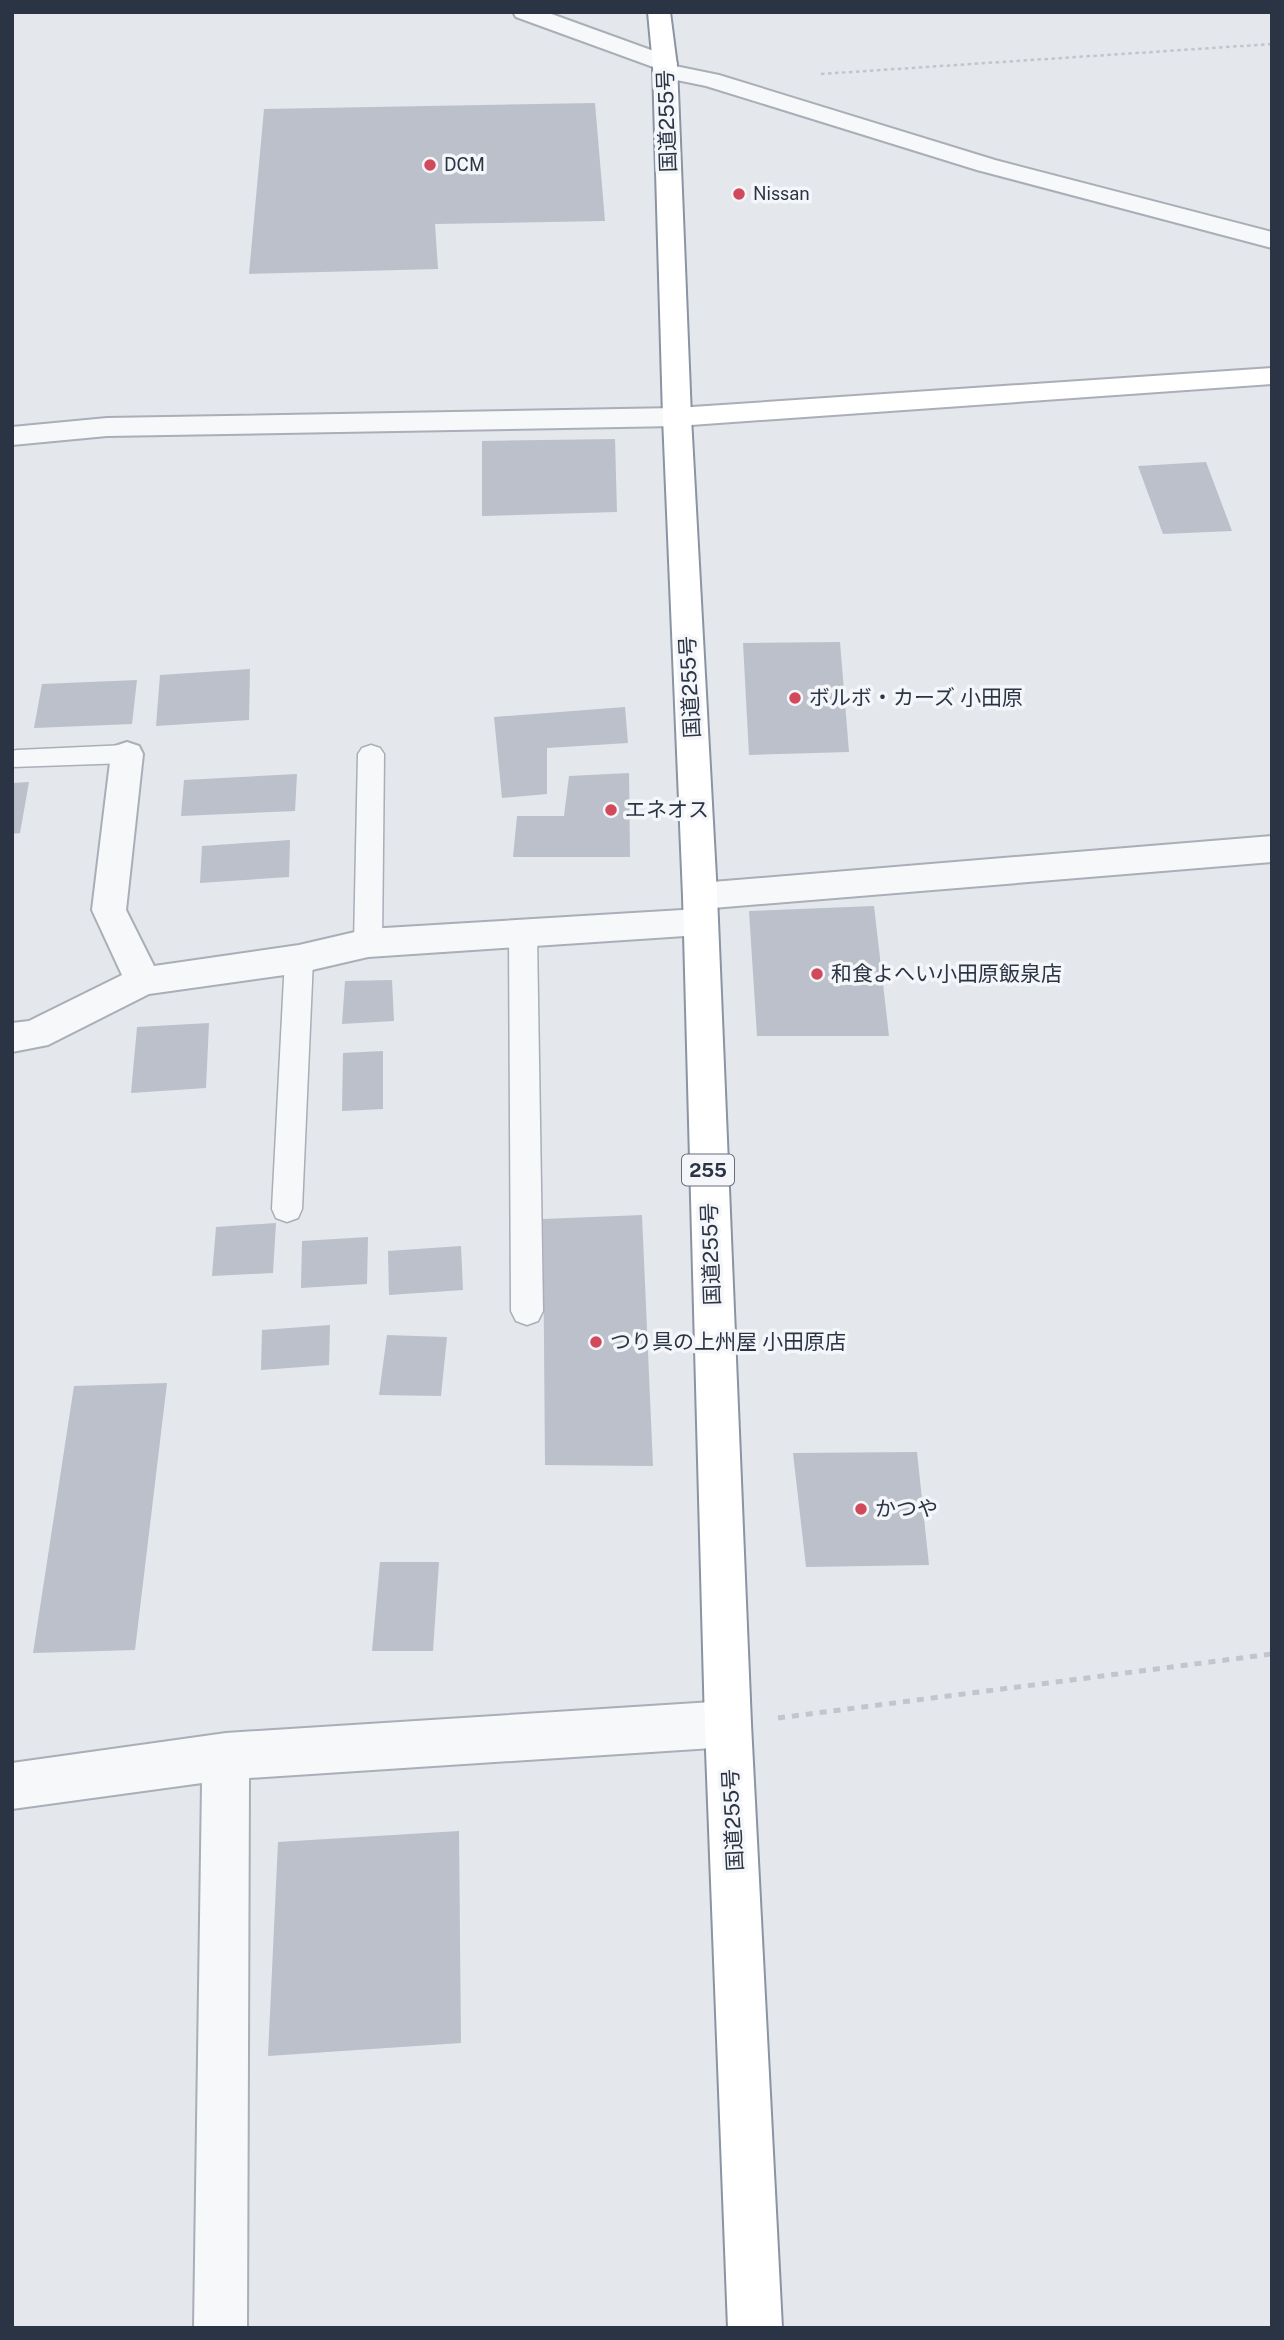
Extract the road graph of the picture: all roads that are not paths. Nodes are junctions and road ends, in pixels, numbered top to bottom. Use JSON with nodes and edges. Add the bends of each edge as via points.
{"nodes":[{"id":1,"x":524,"y":12,"type":"edge"},
{"id":2,"x":659,"y":12,"type":"edge"},
{"id":3,"x":665,"y":67,"type":"junction"},
{"id":4,"x":1272,"y":240,"type":"edge"},
{"id":5,"x":1272,"y":376,"type":"edge"},
{"id":6,"x":677,"y":417,"type":"junction"},
{"id":7,"x":12,"y":436,"type":"edge"},
{"id":8,"x":127,"y":754,"type":"joint"},
{"id":9,"x":371,"y":754,"type":"dead end"},
{"id":10,"x":17,"y":759,"type":"dead end"},
{"id":11,"x":1272,"y":849,"type":"edge"},
{"id":12,"x":700,"y":909,"type":"junction"},
{"id":13,"x":523,"y":935,"type":"junction"},
{"id":14,"x":368,"y":943,"type":"junction"},
{"id":15,"x":299,"y":958,"type":"junction"},
{"id":16,"x":142,"y":981,"type":"junction"},
{"id":17,"x":12,"y":1038,"type":"edge"},
{"id":18,"x":287,"y":1209,"type":"dead end"},
{"id":19,"x":527,"y":1311,"type":"dead end"},
{"id":20,"x":728,"y":1724,"type":"junction"},
{"id":21,"x":226,"y":1756,"type":"junction"},
{"id":22,"x":12,"y":1786,"type":"edge"},
{"id":23,"x":220,"y":2326,"type":"dead end"},
{"id":24,"x":755,"y":2328,"type":"edge"}],
"edges":[{"from":1,"to":3,"type":"street"},
{"from":2,"to":3,"type":"main road","name":"国道255号","number":"255"},
{"from":3,"to":4,"type":"street","via":[[986,165]]},
{"from":3,"to":6,"type":"main road","name":"国道255号","number":"255"},
{"from":5,"to":6,"type":"main road"},
{"from":6,"to":7,"type":"street","via":[[107,427]]},
{"from":6,"to":12,"type":"main road","name":"国道255号","number":"255"},
{"from":8,"to":10,"type":"lane"},
{"from":8,"to":16,"type":"street","via":[[109,910]]},
{"from":9,"to":14,"type":"lane"},
{"from":11,"to":12,"type":"street"},
{"from":12,"to":13,"type":"street"},
{"from":12,"to":20,"type":"main road","name":"国道255号","number":"255"},
{"from":13,"to":14,"type":"street"},
{"from":13,"to":19,"type":"lane"},
{"from":14,"to":15,"type":"street"},
{"from":15,"to":16,"type":"street"},
{"from":15,"to":18,"type":"lane"},
{"from":16,"to":17,"type":"street","via":[[34,1035]]},
{"from":20,"to":21,"type":"street"},
{"from":20,"to":24,"type":"main road","name":"国道255号","number":"255"},
{"from":21,"to":22,"type":"street"},
{"from":21,"to":23,"type":"street"}]}
